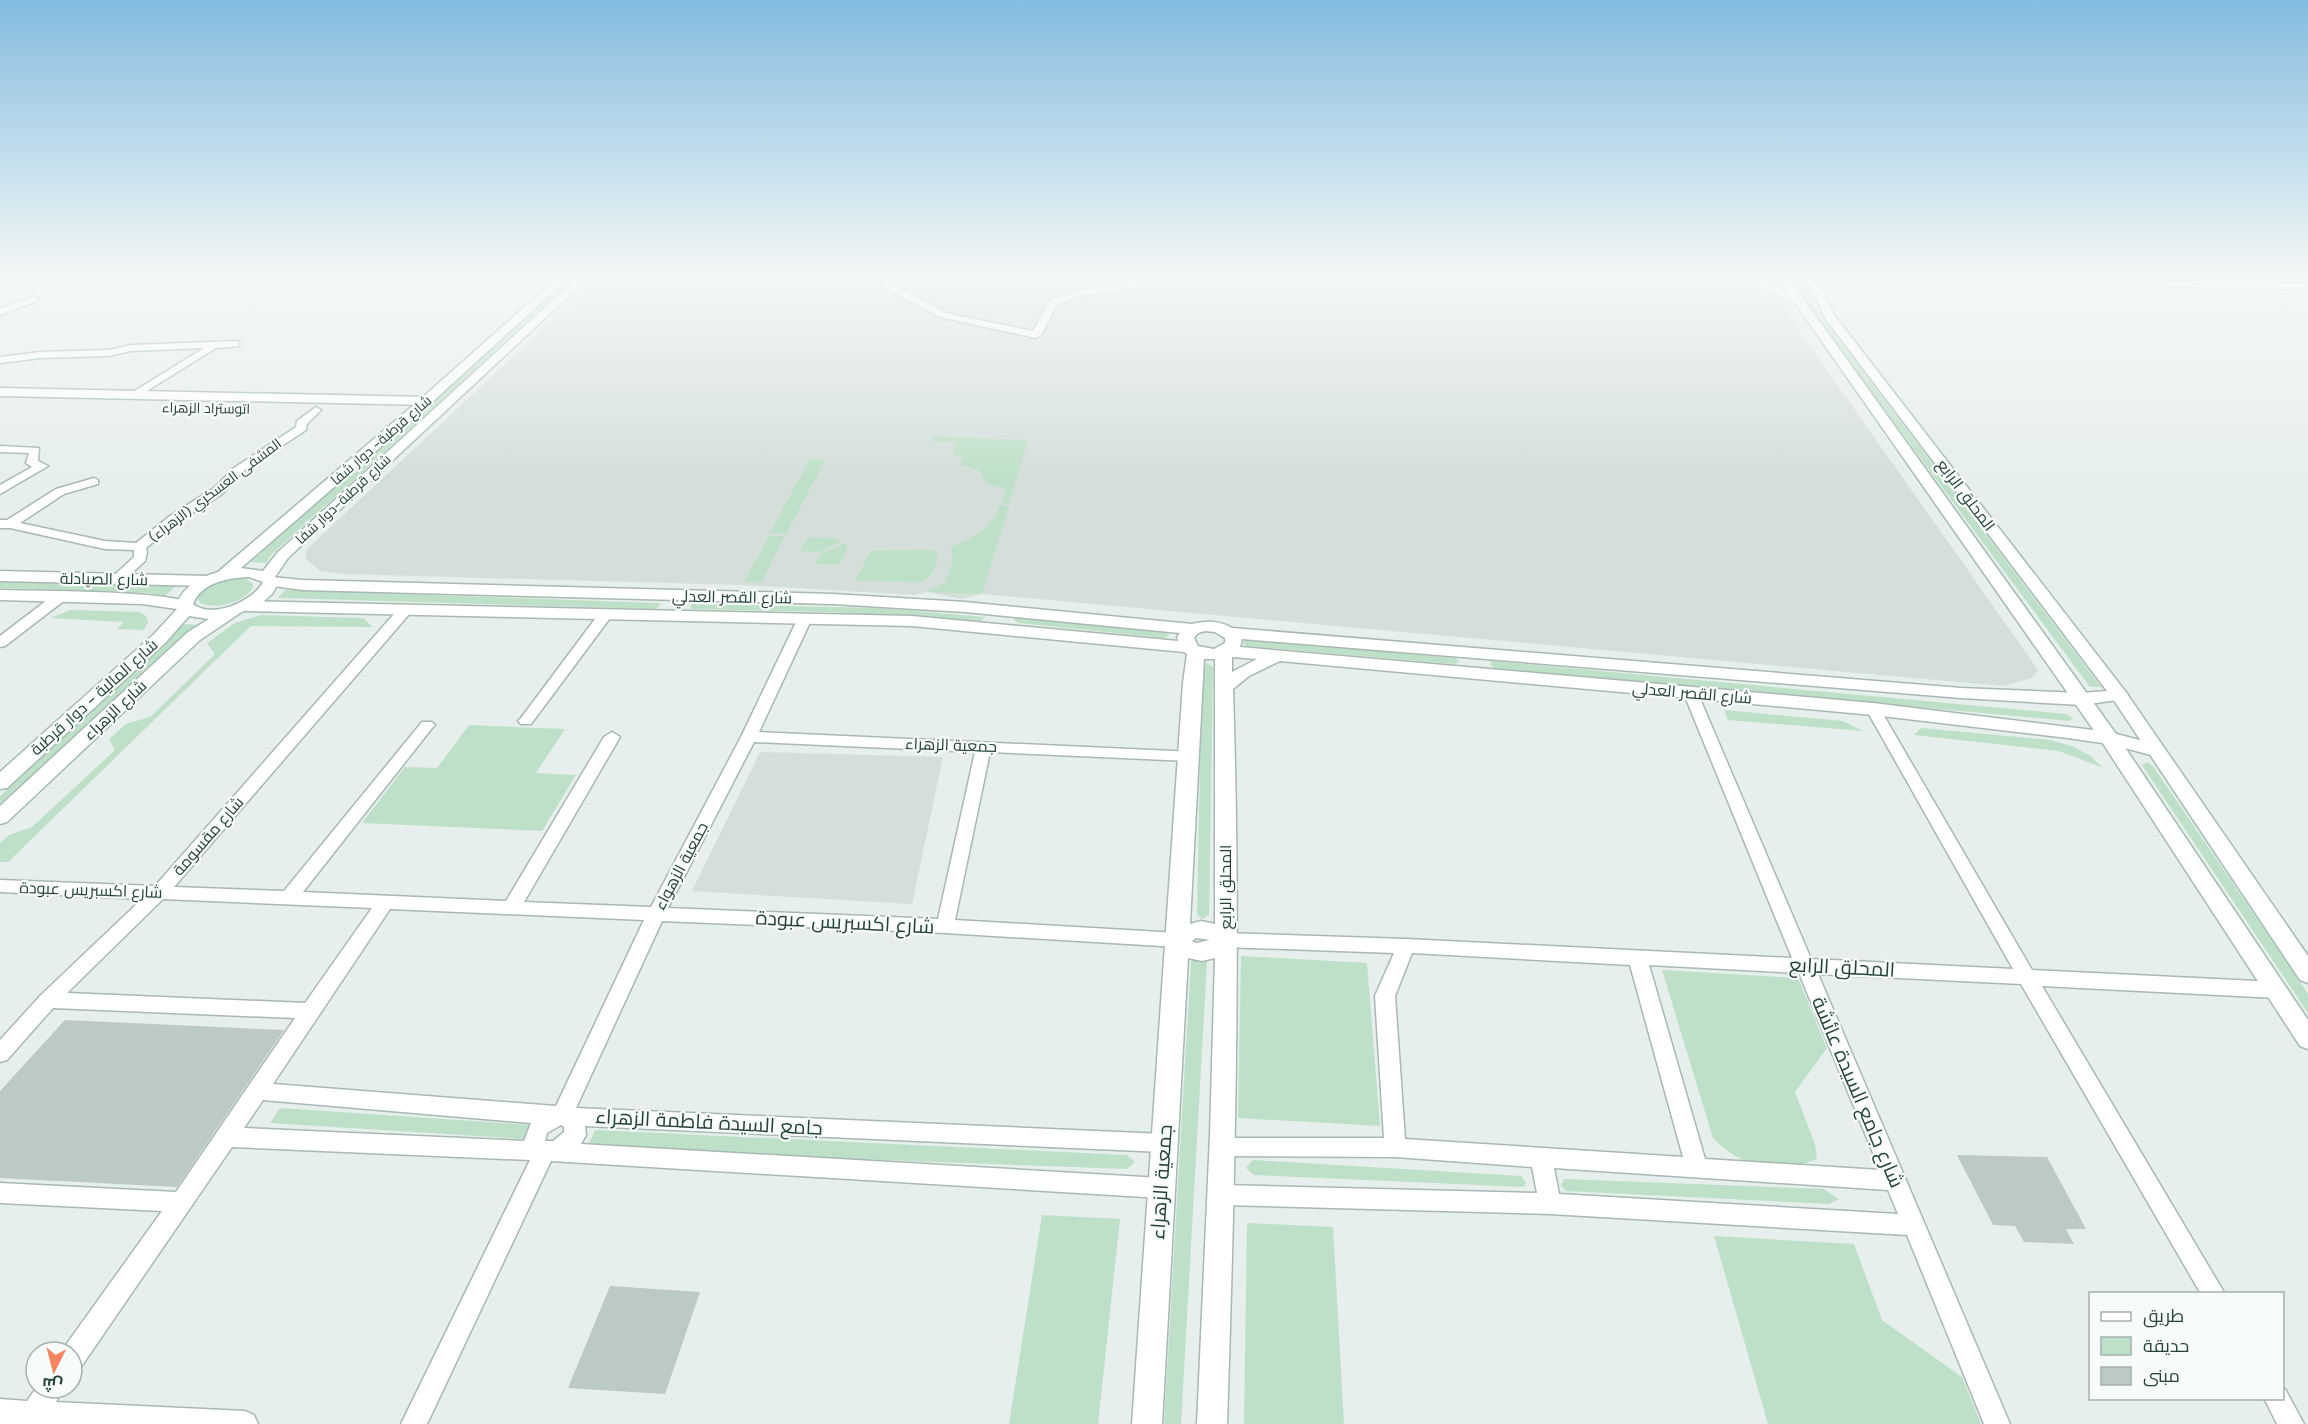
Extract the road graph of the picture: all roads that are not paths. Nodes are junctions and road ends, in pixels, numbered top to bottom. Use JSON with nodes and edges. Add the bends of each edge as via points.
{"nodes":[{"id":1,"x":203,"y":345,"type":"edge"},
{"id":2,"x":216,"y":345,"type":"edge"},
{"id":3,"x":488,"y":345,"type":"edge"},
{"id":4,"x":512,"y":345,"type":"edge"},
{"id":5,"x":1829,"y":345,"type":"edge"},
{"id":6,"x":1852,"y":345,"type":"edge"},
{"id":7,"x":0,"y":360,"type":"edge"},
{"id":8,"x":0,"y":392,"type":"edge"},
{"id":9,"x":137,"y":394,"type":"junction"},
{"id":10,"x":426,"y":401,"type":"junction"},
{"id":11,"x":0,"y":403,"type":"edge"},
{"id":12,"x":316,"y":410,"type":"junction"},
{"id":13,"x":413,"y":412,"type":"junction"},
{"id":14,"x":0,"y":449,"type":"edge"},
{"id":15,"x":94,"y":482,"type":"dead end"},
{"id":16,"x":0,"y":490,"type":"edge"},
{"id":17,"x":5,"y":524,"type":"edge"},
{"id":18,"x":139,"y":547,"type":"junction"},
{"id":19,"x":224,"y":575,"type":"junction"},
{"id":20,"x":0,"y":576,"type":"edge"},
{"id":21,"x":269,"y":579,"type":"junction"},
{"id":22,"x":116,"y":580,"type":"junction"},
{"id":23,"x":208,"y":581,"type":"junction"},
{"id":24,"x":0,"y":595,"type":"edge"},
{"id":25,"x":681,"y":596,"type":"junction"},
{"id":26,"x":60,"y":597,"type":"junction"},
{"id":27,"x":185,"y":607,"type":"junction"},
{"id":28,"x":240,"y":608,"type":"junction"},
{"id":29,"x":406,"y":609,"type":"junction"},
{"id":30,"x":1002,"y":611,"type":"junction"},
{"id":31,"x":606,"y":614,"type":"junction"},
{"id":32,"x":670,"y":615,"type":"junction"},
{"id":33,"x":805,"y":618,"type":"junction"},
{"id":34,"x":995,"y":627,"type":"junction"},
{"id":35,"x":1192,"y":629,"type":"junction"},
{"id":36,"x":1231,"y":633,"type":"junction"},
{"id":37,"x":0,"y":643,"type":"edge"},
{"id":38,"x":1192,"y":649,"type":"junction"},
{"id":39,"x":1225,"y":652,"type":"junction"},
{"id":40,"x":1476,"y":652,"type":"junction"},
{"id":41,"x":1277,"y":655,"type":"junction"},
{"id":42,"x":1477,"y":674,"type":"junction"},
{"id":43,"x":1224,"y":687,"type":"junction"},
{"id":44,"x":1691,"y":693,"type":"junction"},
{"id":45,"x":2119,"y":695,"type":"junction"},
{"id":46,"x":2081,"y":699,"type":"junction"},
{"id":47,"x":1873,"y":709,"type":"junction"},
{"id":48,"x":526,"y":721,"type":"dead end"},
{"id":49,"x":427,"y":725,"type":"dead end"},
{"id":50,"x":612,"y":737,"type":"dead end"},
{"id":51,"x":749,"y":737,"type":"junction"},
{"id":52,"x":2109,"y":738,"type":"junction"},
{"id":53,"x":984,"y":747,"type":"junction"},
{"id":54,"x":2155,"y":750,"type":"junction"},
{"id":55,"x":1189,"y":756,"type":"junction"},
{"id":56,"x":0,"y":783,"type":"edge"},
{"id":57,"x":0,"y":817,"type":"edge"},
{"id":58,"x":0,"y":886,"type":"edge"},
{"id":59,"x":159,"y":893,"type":"junction"},
{"id":60,"x":290,"y":898,"type":"junction"},
{"id":61,"x":385,"y":903,"type":"junction"},
{"id":62,"x":511,"y":908,"type":"junction"},
{"id":63,"x":656,"y":914,"type":"junction"},
{"id":64,"x":945,"y":926,"type":"junction"},
{"id":65,"x":1178,"y":940,"type":"junction"},
{"id":66,"x":1225,"y":940,"type":"junction"},
{"id":67,"x":1406,"y":946,"type":"junction"},
{"id":68,"x":1637,"y":957,"type":"junction"},
{"id":69,"x":1804,"y":965,"type":"junction"},
{"id":70,"x":2308,"y":974,"type":"edge"},
{"id":71,"x":2026,"y":976,"type":"junction"},
{"id":72,"x":2277,"y":990,"type":"junction"},
{"id":73,"x":48,"y":1000,"type":"junction"},
{"id":74,"x":310,"y":1011,"type":"junction"},
{"id":75,"x":2308,"y":1039,"type":"edge"},
{"id":76,"x":0,"y":1053,"type":"edge"},
{"id":77,"x":256,"y":1091,"type":"junction"},
{"id":78,"x":562,"y":1116,"type":"junction"},
{"id":79,"x":227,"y":1137,"type":"junction"},
{"id":80,"x":1163,"y":1143,"type":"junction"},
{"id":81,"x":1222,"y":1147,"type":"junction"},
{"id":82,"x":1395,"y":1148,"type":"junction"},
{"id":83,"x":545,"y":1151,"type":"junction"},
{"id":84,"x":1541,"y":1158,"type":"junction"},
{"id":85,"x":1697,"y":1168,"type":"junction"},
{"id":86,"x":1895,"y":1181,"type":"junction"},
{"id":87,"x":1161,"y":1188,"type":"junction"},
{"id":88,"x":0,"y":1193,"type":"edge"},
{"id":89,"x":1222,"y":1195,"type":"junction"},
{"id":90,"x":182,"y":1202,"type":"junction"},
{"id":91,"x":1550,"y":1204,"type":"junction"},
{"id":92,"x":1914,"y":1225,"type":"junction"},
{"id":93,"x":2213,"y":1292,"type":"edge"},
{"id":94,"x":84,"y":1341,"type":"edge"},
{"id":95,"x":43,"y":1400,"type":"edge"},
{"id":96,"x":2277,"y":1400,"type":"edge"},
{"id":97,"x":0,"y":1413,"type":"edge"},
{"id":98,"x":32,"y":1415,"type":"junction"},
{"id":99,"x":213,"y":1423,"type":"edge"},
{"id":100,"x":245,"y":1424,"type":"edge"},
{"id":101,"x":414,"y":1424,"type":"edge"},
{"id":102,"x":1147,"y":1424,"type":"edge"},
{"id":103,"x":1212,"y":1424,"type":"edge"},
{"id":104,"x":1997,"y":1424,"type":"edge"},
{"id":105,"x":2291,"y":1424,"type":"edge"}],
"edges":[{"from":1,"to":7,"type":"street"},
{"from":2,"to":9,"type":"street","name":"اتوستراد الزهراء"},
{"from":3,"to":10,"type":"street","name":"شارع قرطبة- دوار شفا"},
{"from":4,"to":21,"type":"street","name":"شارع قرطبة-دوار شفا","via":[[283,555]]},
{"from":5,"to":46,"type":"street"},
{"from":6,"to":45,"type":"street","name":"المحلق الرابع"},
{"from":8,"to":9,"type":"street","name":"اتوستراد الزهراء"},
{"from":9,"to":10,"type":"street","name":"اتوستراد الزهراء"},
{"from":10,"to":13,"type":"street","name":"شارع قرطبة- دوار شفا"},
{"from":11,"to":12,"type":"street","name":"اتوستراد الزهراء"},
{"from":12,"to":13,"type":"street","name":"اتوستراد الزهراء"},
{"from":12,"to":18,"type":"street","name":"المشفى العسكري (الزهراء)","via":[[301,423],[302,428],[238,470],[218,490]]},
{"from":13,"to":19,"type":"street","name":"شارع قرطبة- دوار شفا"},
{"from":14,"to":16,"type":"street","via":[[35,450],[32,463],[42,466]]},
{"from":15,"to":17,"type":"street","via":[[77,483]]},
{"from":17,"to":18,"type":"street","via":[[105,545]]},
{"from":18,"to":22,"type":"street","via":[[140,558]]},
{"from":19,"to":21,"type":"street","name":"شارع القصر العدلي","via":[[250,572]]},
{"from":19,"to":23,"type":"street"},
{"from":20,"to":22,"type":"street","name":"شارع الصيادلة"},
{"from":21,"to":25,"type":"street","name":"شارع القصر العدلي","via":[[303,585]]},
{"from":21,"to":28,"type":"street","name":"شارع قرطبة-دوار شفا","via":[[264,594]]},
{"from":22,"to":23,"type":"street","name":"شارع الصيادلة"},
{"from":23,"to":27,"type":"street","name":"شارع المالية - دوار قرطبة","via":[[186,597]]},
{"from":24,"to":26,"type":"street","name":"شارع الصيادلة"},
{"from":25,"to":30,"type":"street","name":"شارع القصر العدلي","via":[[833,599]]},
{"from":25,"to":32,"type":"street"},
{"from":26,"to":27,"type":"street","name":"شارع الصيادلة","via":[[142,599]]},
{"from":26,"to":37,"type":"street"},
{"from":27,"to":28,"type":"street","name":"شارع الصيادلة","via":[[205,614]]},
{"from":27,"to":56,"type":"street","name":"شارع المالية - دوار قرطبة","via":[[160,638]]},
{"from":28,"to":29,"type":"street","name":"شارع القصر العدلي"},
{"from":28,"to":57,"type":"street","name":"شارع الزهراء","via":[[194,636]]},
{"from":29,"to":31,"type":"street","name":"شارع القصر العدلي"},
{"from":29,"to":59,"type":"street","name":"شارع مقسومة"},
{"from":30,"to":34,"type":"street"},
{"from":30,"to":35,"type":"street","name":"شارع القصر العدلي"},
{"from":31,"to":32,"type":"street","name":"شارع القصر العدلي"},
{"from":31,"to":48,"type":"street"},
{"from":32,"to":33,"type":"street","name":"شارع القصر العدلي"},
{"from":33,"to":34,"type":"street","name":"شارع القصر العدلي"},
{"from":33,"to":51,"type":"street","name":"جمعية الزهواء"},
{"from":34,"to":38,"type":"street","name":"شارع القصر العدلي"},
{"from":35,"to":36,"type":"street","name":"شارع القصر العدلي","via":[[1212,626]]},
{"from":35,"to":38,"type":"street","via":[[1185,637]]},
{"from":36,"to":39,"type":"street","name":"المحلق الرابع","via":[[1234,644]]},
{"from":36,"to":40,"type":"street","name":"شارع القصر العدلي"},
{"from":38,"to":39,"type":"street","name":"شارع القصر العدلي","via":[[1207,654]]},
{"from":38,"to":55,"type":"street"},
{"from":39,"to":41,"type":"street","name":"شارع القصر العدلي"},
{"from":39,"to":43,"type":"street","name":"المحلق الرابع"},
{"from":40,"to":42,"type":"street"},
{"from":40,"to":46,"type":"street","name":"شارع القصر العدلي","via":[[1961,693]]},
{"from":41,"to":42,"type":"street","name":"شارع القصر العدلي"},
{"from":41,"to":43,"type":"street","via":[[1248,669]]},
{"from":42,"to":44,"type":"street","name":"شارع القصر العدلي"},
{"from":43,"to":66,"type":"street","name":"المحلق الرابع"},
{"from":44,"to":47,"type":"street","name":"شارع القصر العدلي"},
{"from":44,"to":69,"type":"street","name":"شارع جامع السيدة عائشة"},
{"from":45,"to":46,"type":"street","name":"شارع القصر العدلي"},
{"from":45,"to":54,"type":"street","name":"المحلق الرابع"},
{"from":46,"to":52,"type":"street"},
{"from":47,"to":52,"type":"street","name":"شارع القصر العدلي"},
{"from":47,"to":71,"type":"street"},
{"from":49,"to":60,"type":"street"},
{"from":50,"to":62,"type":"street"},
{"from":51,"to":53,"type":"street","name":"جمعية الزهراء"},
{"from":51,"to":63,"type":"street","name":"جمعية الزهواء"},
{"from":52,"to":54,"type":"street","name":"شارع القصر العدلي"},
{"from":52,"to":72,"type":"street"},
{"from":53,"to":55,"type":"street","name":"جمعية الزهراء"},
{"from":53,"to":64,"type":"street"},
{"from":54,"to":70,"type":"street","name":"المحلق الرابع"},
{"from":55,"to":65,"type":"street"},
{"from":58,"to":59,"type":"street","name":"شارع اكسبريس عبودة"},
{"from":59,"to":60,"type":"street","name":"شارع اكسبريس عبودة"},
{"from":59,"to":73,"type":"street","name":"شارع مقسومة"},
{"from":60,"to":61,"type":"street","name":"شارع اكسبريس عبودة"},
{"from":61,"to":62,"type":"street","name":"شارع اكسبريس عبودة"},
{"from":61,"to":74,"type":"street"},
{"from":62,"to":63,"type":"street","name":"شارع اكسبريس عبودة"},
{"from":63,"to":64,"type":"street","name":"شارع اكسبريس عبودة"},
{"from":63,"to":78,"type":"street","name":"جمعية الزهواء"},
{"from":64,"to":65,"type":"street","name":"شارع اكسبريس عبودة"},
{"from":65,"to":66,"type":"street","via":[[1188,950],[1205,952]]},
{"from":65,"to":80,"type":"street","name":"جمعية الزهراء"},
{"from":66,"to":67,"type":"street","name":"المحلق الرابع"},
{"from":66,"to":81,"type":"street"},
{"from":67,"to":68,"type":"street","name":"المحلق الرابع"},
{"from":67,"to":82,"type":"street","via":[[1385,996]]},
{"from":68,"to":69,"type":"street","name":"المحلق الرابع"},
{"from":68,"to":85,"type":"street"},
{"from":69,"to":71,"type":"street","name":"المحلق الرابع"},
{"from":69,"to":86,"type":"street","name":"شارع جامع السيدة عائشة"},
{"from":71,"to":72,"type":"street","name":"المحلق الرابع"},
{"from":71,"to":93,"type":"street"},
{"from":72,"to":75,"type":"street"},
{"from":73,"to":74,"type":"street"},
{"from":73,"to":76,"type":"street","name":"شارع مقسومة"},
{"from":74,"to":77,"type":"street"},
{"from":77,"to":78,"type":"street","name":"جامع السيدة فاطمة الزهراء"},
{"from":77,"to":79,"type":"street"},
{"from":78,"to":80,"type":"street","name":"جامع السيدة فاطمة الزهراء"},
{"from":78,"to":83,"type":"street","via":[[542,1124],[535,1135],[536,1146]]},
{"from":79,"to":83,"type":"street"},
{"from":79,"to":90,"type":"street"},
{"from":80,"to":87,"type":"street","name":"جمعية الزهراء"},
{"from":81,"to":82,"type":"street"},
{"from":81,"to":89,"type":"street"},
{"from":82,"to":84,"type":"street"},
{"from":83,"to":87,"type":"street"},
{"from":83,"to":101,"type":"street"},
{"from":84,"to":85,"type":"street"},
{"from":84,"to":91,"type":"street"},
{"from":85,"to":86,"type":"street"},
{"from":86,"to":92,"type":"street","name":"شارع جامع السيدة عائشة"},
{"from":87,"to":102,"type":"street","name":"جمعية الزهراء"},
{"from":88,"to":90,"type":"street"},
{"from":89,"to":91,"type":"street"},
{"from":89,"to":103,"type":"street"},
{"from":90,"to":94,"type":"street"},
{"from":91,"to":92,"type":"street"},
{"from":92,"to":104,"type":"street","name":"شارع جامع السيدة عائشة"},
{"from":95,"to":98,"type":"street"},
{"from":96,"to":105,"type":"street"},
{"from":97,"to":98,"type":"street"},
{"from":98,"to":99,"type":"street"},
{"from":99,"to":100,"type":"street"}]}
